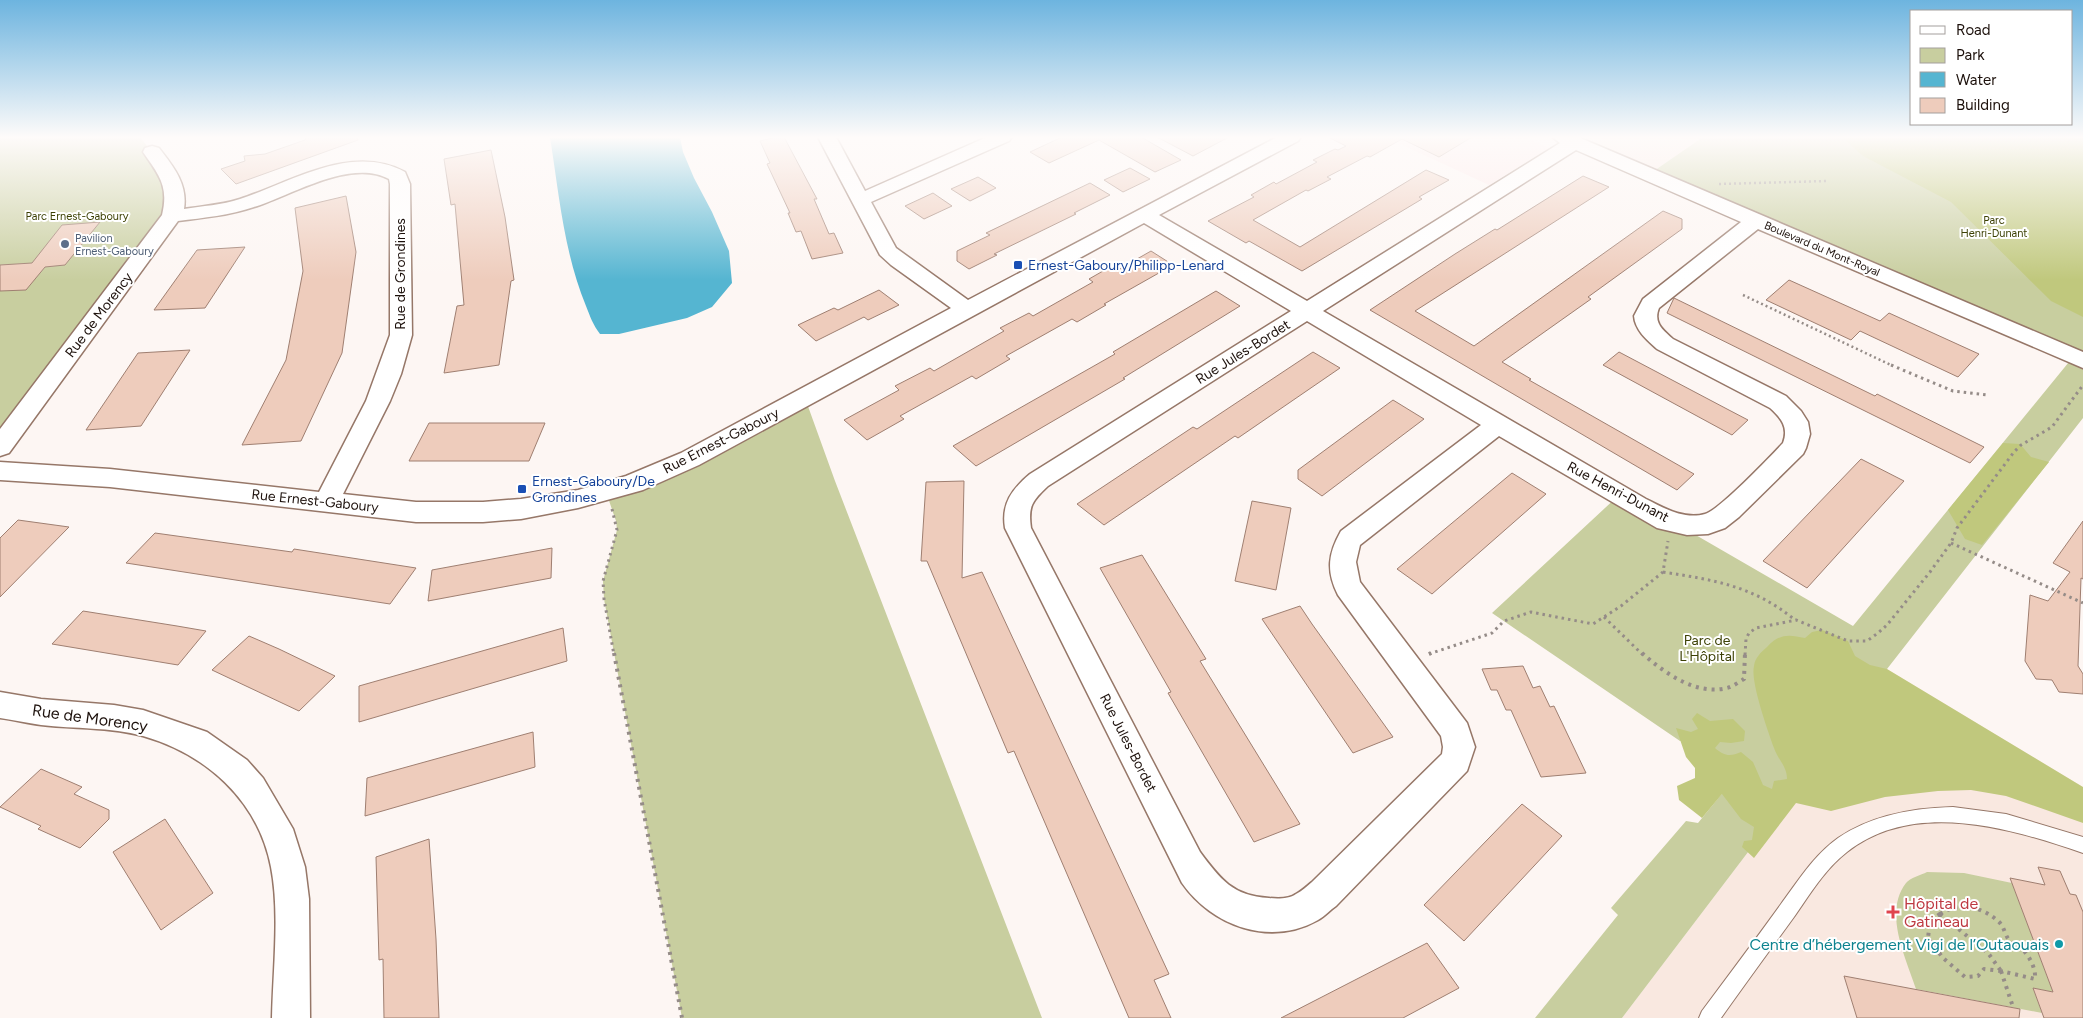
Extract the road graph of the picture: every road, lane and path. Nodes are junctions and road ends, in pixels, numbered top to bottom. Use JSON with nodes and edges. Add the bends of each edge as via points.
{"nodes":[{"id":1,"x":174,"y":185,"type":"edge"},
{"id":2,"x":296,"y":185,"type":"edge"},
{"id":3,"x":400,"y":185,"type":"edge"},
{"id":4,"x":852,"y":185,"type":"edge"},
{"id":5,"x":895,"y":185,"type":"edge"},
{"id":6,"x":1198,"y":185,"type":"edge"},
{"id":7,"x":1500,"y":185,"type":"edge"},
{"id":8,"x":1670,"y":185,"type":"edge"},
{"id":9,"x":1699,"y":185,"type":"edge"},
{"id":10,"x":1678,"y":188,"type":"junction"},
{"id":11,"x":860,"y":200,"type":"junction"},
{"id":12,"x":1144,"y":215,"type":"junction"},
{"id":13,"x":172,"y":216,"type":"junction"},
{"id":14,"x":1755,"y":221,"type":"junction"},
{"id":15,"x":1743,"y":295,"type":"dead end"},
{"id":16,"x":967,"y":309,"type":"junction"},
{"id":17,"x":1307,"y":312,"type":"junction"},
{"id":18,"x":2083,"y":361,"type":"edge"},
{"id":19,"x":2083,"y":385,"type":"edge"},
{"id":20,"x":1988,"y":395,"type":"dead end"},
{"id":21,"x":1498,"y":424,"type":"junction"},
{"id":22,"x":0,"y":447,"type":"edge"},
{"id":23,"x":0,"y":471,"type":"edge"},
{"id":24,"x":606,"y":492,"type":"junction"},
{"id":25,"x":326,"y":503,"type":"junction"},
{"id":26,"x":1666,"y":521,"type":"junction"},
{"id":27,"x":1951,"y":543,"type":"junction"},
{"id":28,"x":1663,"y":572,"type":"junction"},
{"id":29,"x":2083,"y":603,"type":"edge"},
{"id":30,"x":1604,"y":617,"type":"junction"},
{"id":31,"x":1796,"y":620,"type":"junction"},
{"id":32,"x":1405,"y":662,"type":"junction"},
{"id":33,"x":0,"y":705,"type":"edge"},
{"id":34,"x":2083,"y":845,"type":"edge"},
{"id":35,"x":1940,"y":914,"type":"junction"},
{"id":36,"x":2001,"y":971,"type":"junction"},
{"id":37,"x":2014,"y":1008,"type":"dead end"},
{"id":38,"x":291,"y":1018,"type":"edge"},
{"id":39,"x":682,"y":1018,"type":"edge"},
{"id":40,"x":1709,"y":1018,"type":"edge"}],
"edges":[{"from":1,"to":13,"type":"street","name":"Rue de Morency","via":[[176,202]]},
{"from":2,"to":13,"type":"street","name":"Rue de Grondines","via":[[230,208]]},
{"from":3,"to":25,"type":"street","name":"Rue de Grondines","via":[[402,301],[400,335],[394,361],[378,401]]},
{"from":4,"to":11,"type":"street"},
{"from":5,"to":11,"type":"street"},
{"from":6,"to":12,"type":"street","name":"Rue Ernest-Gaboury"},
{"from":7,"to":17,"type":"street","name":"Rue Jules-Bordet"},
{"from":8,"to":10,"type":"street","name":"Boulevard du Mont-Royal"},
{"from":9,"to":10,"type":"path"},
{"from":10,"to":14,"type":"street","name":"Boulevard du Mont-Royal"},
{"from":11,"to":16,"type":"street","via":[[887,251]]},
{"from":12,"to":16,"type":"street","name":"Rue Ernest-Gaboury"},
{"from":12,"to":17,"type":"street","name":"Rue Henri-Dunant"},
{"from":13,"to":22,"type":"street","name":"Rue de Morency"},
{"from":14,"to":18,"type":"street","name":"Boulevard du Mont-Royal"},
{"from":14,"to":26,"type":"street","name":"Rue Henri-Dunant","via":[[1652,304],[1644,318],[1655,336],[1665,344],[1778,402],[1793,416],[1799,437],[1794,448],[1716,521],[1699,526]]},
{"from":15,"to":20,"type":"path","via":[[1918,378],[1953,391]]},
{"from":16,"to":24,"type":"street","name":"Rue Ernest-Gaboury","via":[[690,459]]},
{"from":17,"to":21,"type":"street","name":"Rue Henri-Dunant"},
{"from":17,"to":32,"type":"street","name":"Rue Jules-Bordet","via":[[1039,480],[1025,491],[1018,502],[1015,516],[1018,528],[1188,863],[1215,897],[1238,908],[1261,915],[1283,915],[1305,908],[1324,894],[1456,761],[1459,747],[1456,732]]},
{"from":19,"to":27,"type":"path","via":[[2053,426],[2020,444],[1957,528]]},
{"from":21,"to":26,"type":"street","name":"Rue Henri-Dunant"},
{"from":21,"to":32,"type":"street","name":"Rue Jules-Bordet","via":[[1350,538],[1343,550],[1342,564],[1348,588]]},
{"from":23,"to":25,"type":"street","name":"Rue Ernest-Gaboury","via":[[101,477]]},
{"from":24,"to":25,"type":"street","name":"Rue Ernest-Gaboury","via":[[551,505],[483,512],[416,512]]},
{"from":24,"to":39,"type":"path","via":[[617,530],[604,581],[604,599]]},
{"from":26,"to":28,"type":"path","via":[[1668,544]]},
{"from":27,"to":29,"type":"path"},
{"from":27,"to":31,"type":"path","via":[[1887,625],[1867,641],[1848,641]]},
{"from":28,"to":30,"type":"path"},
{"from":28,"to":31,"type":"path","via":[[1736,584],[1776,603]]},
{"from":30,"to":31,"type":"path","via":[[1626,641],[1678,678],[1701,689],[1718,691],[1736,686],[1744,678],[1744,646],[1749,633],[1766,625]]},
{"from":30,"to":32,"type":"path","via":[[1593,624],[1531,612],[1504,622],[1492,633]]},
{"from":33,"to":38,"type":"street","name":"Rue de Morency","via":[[143,723],[196,742],[236,770],[252,788],[266,812],[281,840],[288,867],[292,900]]},
{"from":34,"to":40,"type":"lane","via":[[2014,823],[1945,814],[1910,817],[1859,834],[1836,850],[1817,870]]},
{"from":35,"to":36,"type":"path","via":[[1988,953]]},
{"from":35,"to":36,"type":"path","via":[[1930,921],[1928,938],[1943,958],[1965,977],[1978,976],[1984,968]]},
{"from":35,"to":36,"type":"path","via":[[1963,906],[1982,910],[2001,924],[2009,941],[2024,951],[2036,970],[2035,979]]},
{"from":36,"to":37,"type":"path"}]}
